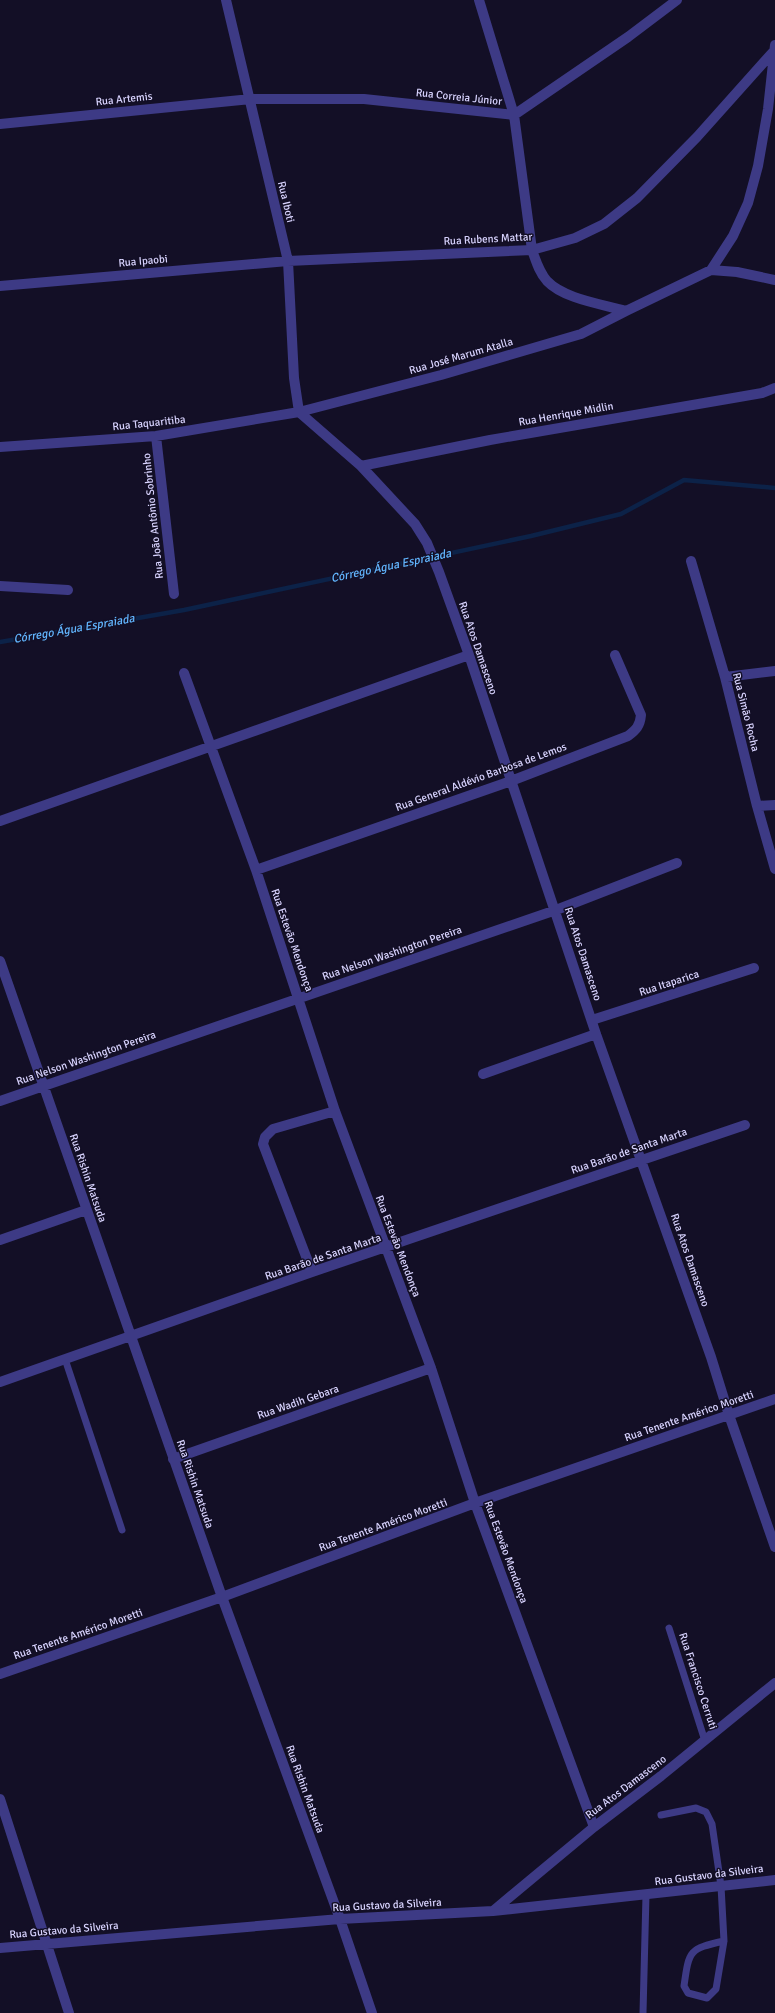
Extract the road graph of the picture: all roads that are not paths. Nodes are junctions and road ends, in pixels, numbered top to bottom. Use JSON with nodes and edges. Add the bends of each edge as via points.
{"nodes":[{"id":1,"x":226,"y":0,"type":"edge"},
{"id":2,"x":479,"y":0,"type":"edge"},
{"id":3,"x":677,"y":0,"type":"edge"},
{"id":4,"x":774,"y":48,"type":"edge"},
{"id":5,"x":251,"y":99,"type":"junction"},
{"id":6,"x":771,"y":106,"type":"edge"},
{"id":7,"x":514,"y":115,"type":"junction"},
{"id":8,"x":0,"y":124,"type":"edge"},
{"id":9,"x":532,"y":250,"type":"junction"},
{"id":10,"x":288,"y":261,"type":"junction"},
{"id":11,"x":711,"y":270,"type":"junction"},
{"id":12,"x":775,"y":280,"type":"edge"},
{"id":13,"x":0,"y":286,"type":"edge"},
{"id":14,"x":626,"y":311,"type":"junction"},
{"id":15,"x":775,"y":388,"type":"edge"},
{"id":16,"x":299,"y":412,"type":"junction"},
{"id":17,"x":156,"y":436,"type":"junction"},
{"id":18,"x":0,"y":447,"type":"edge"},
{"id":19,"x":361,"y":466,"type":"junction"},
{"id":20,"x":691,"y":561,"type":"dead end"},
{"id":21,"x":0,"y":586,"type":"edge"},
{"id":22,"x":68,"y":590,"type":"dead end"},
{"id":23,"x":174,"y":594,"type":"dead end"},
{"id":24,"x":469,"y":655,"type":"junction"},
{"id":25,"x":616,"y":655,"type":"dead end"},
{"id":26,"x":775,"y":671,"type":"edge"},
{"id":27,"x":184,"y":672,"type":"dead end"},
{"id":28,"x":725,"y":677,"type":"junction"},
{"id":29,"x":210,"y":747,"type":"junction"},
{"id":30,"x":511,"y":781,"type":"junction"},
{"id":31,"x":775,"y":805,"type":"edge"},
{"id":32,"x":757,"y":806,"type":"junction"},
{"id":33,"x":0,"y":821,"type":"edge"},
{"id":34,"x":677,"y":863,"type":"dead end"},
{"id":35,"x":775,"y":869,"type":"edge"},
{"id":36,"x":256,"y":870,"type":"junction"},
{"id":37,"x":556,"y":910,"type":"junction"},
{"id":38,"x":0,"y":962,"type":"edge"},
{"id":39,"x":754,"y":968,"type":"dead end"},
{"id":40,"x":299,"y":998,"type":"junction"},
{"id":41,"x":592,"y":1020,"type":"junction"},
{"id":42,"x":596,"y":1034,"type":"junction"},
{"id":43,"x":484,"y":1074,"type":"dead end"},
{"id":44,"x":44,"y":1085,"type":"junction"},
{"id":45,"x":0,"y":1100,"type":"edge"},
{"id":46,"x":335,"y":1111,"type":"junction"},
{"id":47,"x":745,"y":1125,"type":"dead end"},
{"id":48,"x":642,"y":1159,"type":"junction"},
{"id":49,"x":86,"y":1210,"type":"junction"},
{"id":50,"x":0,"y":1240,"type":"edge"},
{"id":51,"x":386,"y":1248,"type":"junction"},
{"id":52,"x":312,"y":1272,"type":"junction"},
{"id":53,"x":130,"y":1336,"type":"junction"},
{"id":54,"x":65,"y":1359,"type":"junction"},
{"id":55,"x":431,"y":1368,"type":"junction"},
{"id":56,"x":0,"y":1382,"type":"edge"},
{"id":57,"x":775,"y":1399,"type":"edge"},
{"id":58,"x":729,"y":1415,"type":"junction"},
{"id":59,"x":173,"y":1459,"type":"junction"},
{"id":60,"x":475,"y":1503,"type":"junction"},
{"id":61,"x":122,"y":1530,"type":"dead end"},
{"id":62,"x":775,"y":1547,"type":"edge"},
{"id":63,"x":222,"y":1597,"type":"junction"},
{"id":64,"x":669,"y":1628,"type":"dead end"},
{"id":65,"x":0,"y":1674,"type":"edge"},
{"id":66,"x":775,"y":1683,"type":"edge"},
{"id":67,"x":705,"y":1741,"type":"junction"},
{"id":68,"x":0,"y":1799,"type":"edge"},
{"id":69,"x":661,"y":1815,"type":"dead end"},
{"id":70,"x":594,"y":1827,"type":"junction"},
{"id":71,"x":775,"y":1880,"type":"edge"},
{"id":72,"x":721,"y":1886,"type":"junction"},
{"id":73,"x":646,"y":1895,"type":"junction"},
{"id":74,"x":493,"y":1911,"type":"junction"},
{"id":75,"x":340,"y":1919,"type":"junction"},
{"id":76,"x":724,"y":1941,"type":"junction"},
{"id":77,"x":47,"y":1943,"type":"junction"},
{"id":78,"x":0,"y":1948,"type":"edge"},
{"id":79,"x":69,"y":2013,"type":"edge"},
{"id":80,"x":372,"y":2013,"type":"edge"},
{"id":81,"x":643,"y":2013,"type":"edge"}],
"edges":[{"from":1,"to":5,"type":"street","name":"Rua Iboti"},
{"from":2,"to":7,"type":"street"},
{"from":3,"to":7,"type":"street","name":"Rua Correia Júnior"},
{"from":4,"to":6,"type":"street"},
{"from":4,"to":9,"type":"street","name":"Rua Rubens Mattar","via":[[697,137],[637,198],[604,224],[575,238]]},
{"from":5,"to":7,"type":"street","name":"Rua Correia Júnior","via":[[364,99]]},
{"from":5,"to":8,"type":"street","name":"Rua Artemis"},
{"from":5,"to":10,"type":"street","name":"Rua Iboti"},
{"from":6,"to":11,"type":"street","via":[[748,203],[733,236]]},
{"from":7,"to":9,"type":"street"},
{"from":9,"to":10,"type":"street","name":"Rua Rubens Mattar"},
{"from":9,"to":14,"type":"street","via":[[540,271],[555,288]]},
{"from":10,"to":13,"type":"street","name":"Rua Ipaobi"},
{"from":10,"to":16,"type":"street","name":"Rua Iboti","via":[[294,378]]},
{"from":11,"to":12,"type":"street","via":[[737,272]]},
{"from":11,"to":14,"type":"street","name":"Rua José Marum Atalla"},
{"from":14,"to":16,"type":"street","name":"Rua José Marum Atalla","via":[[581,334],[441,375]]},
{"from":15,"to":19,"type":"street","name":"Rua Henrique Midlin","via":[[739,398],[490,440]]},
{"from":16,"to":17,"type":"street","name":"Rua Taquaritiba"},
{"from":16,"to":19,"type":"street","name":"Rua Atos Damasceno"},
{"from":17,"to":18,"type":"street","name":"Rua Taquaritiba"},
{"from":17,"to":23,"type":"street","name":"Rua João Antônio Sobrinho"},
{"from":19,"to":24,"type":"street","name":"Rua Atos Damasceno","via":[[415,524],[426,543]]},
{"from":20,"to":28,"type":"street","name":"Rua Simão Rocha"},
{"from":21,"to":22,"type":"street"},
{"from":24,"to":29,"type":"street"},
{"from":24,"to":30,"type":"street","name":"Rua Atos Damasceno"},
{"from":25,"to":30,"type":"street","name":"Rua General Aldévio Barbosa de Lemos","via":[[641,715],[636,730],[628,736]]},
{"from":26,"to":28,"type":"street"},
{"from":27,"to":29,"type":"street","name":"Rua Estevão Mendonça"},
{"from":28,"to":32,"type":"street","name":"Rua Simão Rocha"},
{"from":29,"to":33,"type":"street"},
{"from":29,"to":36,"type":"street","name":"Rua Estevão Mendonça"},
{"from":30,"to":36,"type":"street","name":"Rua General Aldévio Barbosa de Lemos"},
{"from":30,"to":37,"type":"street","name":"Rua Atos Damasceno"},
{"from":31,"to":32,"type":"street"},
{"from":32,"to":35,"type":"street","name":"Rua Simão Rocha"},
{"from":34,"to":37,"type":"street","name":"Rua Nelson Washington Pereira"},
{"from":36,"to":40,"type":"street","name":"Rua Estevão Mendonça"},
{"from":37,"to":40,"type":"street","name":"Rua Nelson Washington Pereira"},
{"from":37,"to":41,"type":"street","name":"Rua Atos Damasceno"},
{"from":38,"to":44,"type":"street","name":"Rua Rishin Matsuda"},
{"from":39,"to":41,"type":"street","name":"Rua Itaparica"},
{"from":40,"to":44,"type":"street","name":"Rua Nelson Washington Pereira"},
{"from":40,"to":46,"type":"street","name":"Rua Estevão Mendonça"},
{"from":41,"to":42,"type":"street","name":"Rua Atos Damasceno"},
{"from":42,"to":43,"type":"street"},
{"from":42,"to":48,"type":"street","name":"Rua Atos Damasceno"},
{"from":44,"to":45,"type":"street","name":"Rua Nelson Washington Pereira"},
{"from":44,"to":49,"type":"street","name":"Rua Rishin Matsuda"},
{"from":46,"to":51,"type":"street","name":"Rua Estevão Mendonça"},
{"from":46,"to":52,"type":"street","via":[[274,1130],[265,1137],[263,1144]]},
{"from":47,"to":48,"type":"street","name":"Rua Barão de Santa Marta"},
{"from":48,"to":51,"type":"street","name":"Rua Barão de Santa Marta"},
{"from":48,"to":58,"type":"street","name":"Rua Atos Damasceno"},
{"from":49,"to":50,"type":"street"},
{"from":49,"to":53,"type":"street","name":"Rua Rishin Matsuda"},
{"from":51,"to":52,"type":"street","name":"Rua Barão de Santa Marta"},
{"from":51,"to":55,"type":"street","name":"Rua Estevão Mendonça"},
{"from":52,"to":53,"type":"street","name":"Rua Barão de Santa Marta"},
{"from":53,"to":54,"type":"street","name":"Rua Barão de Santa Marta"},
{"from":53,"to":59,"type":"street","name":"Rua Rishin Matsuda"},
{"from":54,"to":56,"type":"street","name":"Rua Barão de Santa Marta"},
{"from":54,"to":61,"type":"lane"},
{"from":55,"to":59,"type":"street","name":"Rua Wadih Gebara"},
{"from":55,"to":60,"type":"street","name":"Rua Estevão Mendonça"},
{"from":57,"to":58,"type":"street","name":"Rua Tenente Américo Moretti"},
{"from":58,"to":60,"type":"street","name":"Rua Tenente Américo Moretti"},
{"from":58,"to":62,"type":"street","name":"Rua Atos Damasceno"},
{"from":59,"to":63,"type":"street","name":"Rua Rishin Matsuda"},
{"from":60,"to":63,"type":"street","name":"Rua Tenente Américo Moretti"},
{"from":60,"to":70,"type":"street","name":"Rua Estevão Mendonça"},
{"from":63,"to":65,"type":"street","name":"Rua Tenente Américo Moretti"},
{"from":63,"to":75,"type":"street","name":"Rua Rishin Matsuda"},
{"from":64,"to":67,"type":"lane","name":"Rua Francisco Cerruti"},
{"from":66,"to":67,"type":"street","name":"Rua Atos Damasceno"},
{"from":67,"to":70,"type":"street","name":"Rua Atos Damasceno"},
{"from":68,"to":77,"type":"street"},
{"from":69,"to":72,"type":"lane","via":[[696,1808],[706,1812],[712,1824]]},
{"from":70,"to":74,"type":"street","name":"Rua Atos Damasceno"},
{"from":71,"to":72,"type":"street","name":"Rua Gustavo da Silveira"},
{"from":72,"to":73,"type":"street","name":"Rua Gustavo da Silveira"},
{"from":72,"to":76,"type":"lane"},
{"from":73,"to":74,"type":"street","name":"Rua Gustavo da Silveira"},
{"from":73,"to":81,"type":"lane"},
{"from":74,"to":75,"type":"street","name":"Rua Gustavo da Silveira"},
{"from":75,"to":77,"type":"street","name":"Rua Gustavo da Silveira"},
{"from":75,"to":80,"type":"street","name":"Rua Rishin Matsuda"},
{"from":76,"to":76,"type":"lane","via":[[716,1989],[707,1998],[688,1993],[684,1986],[688,1959],[698,1947]]},
{"from":77,"to":78,"type":"street","name":"Rua Gustavo da Silveira"},
{"from":77,"to":79,"type":"street"}]}
